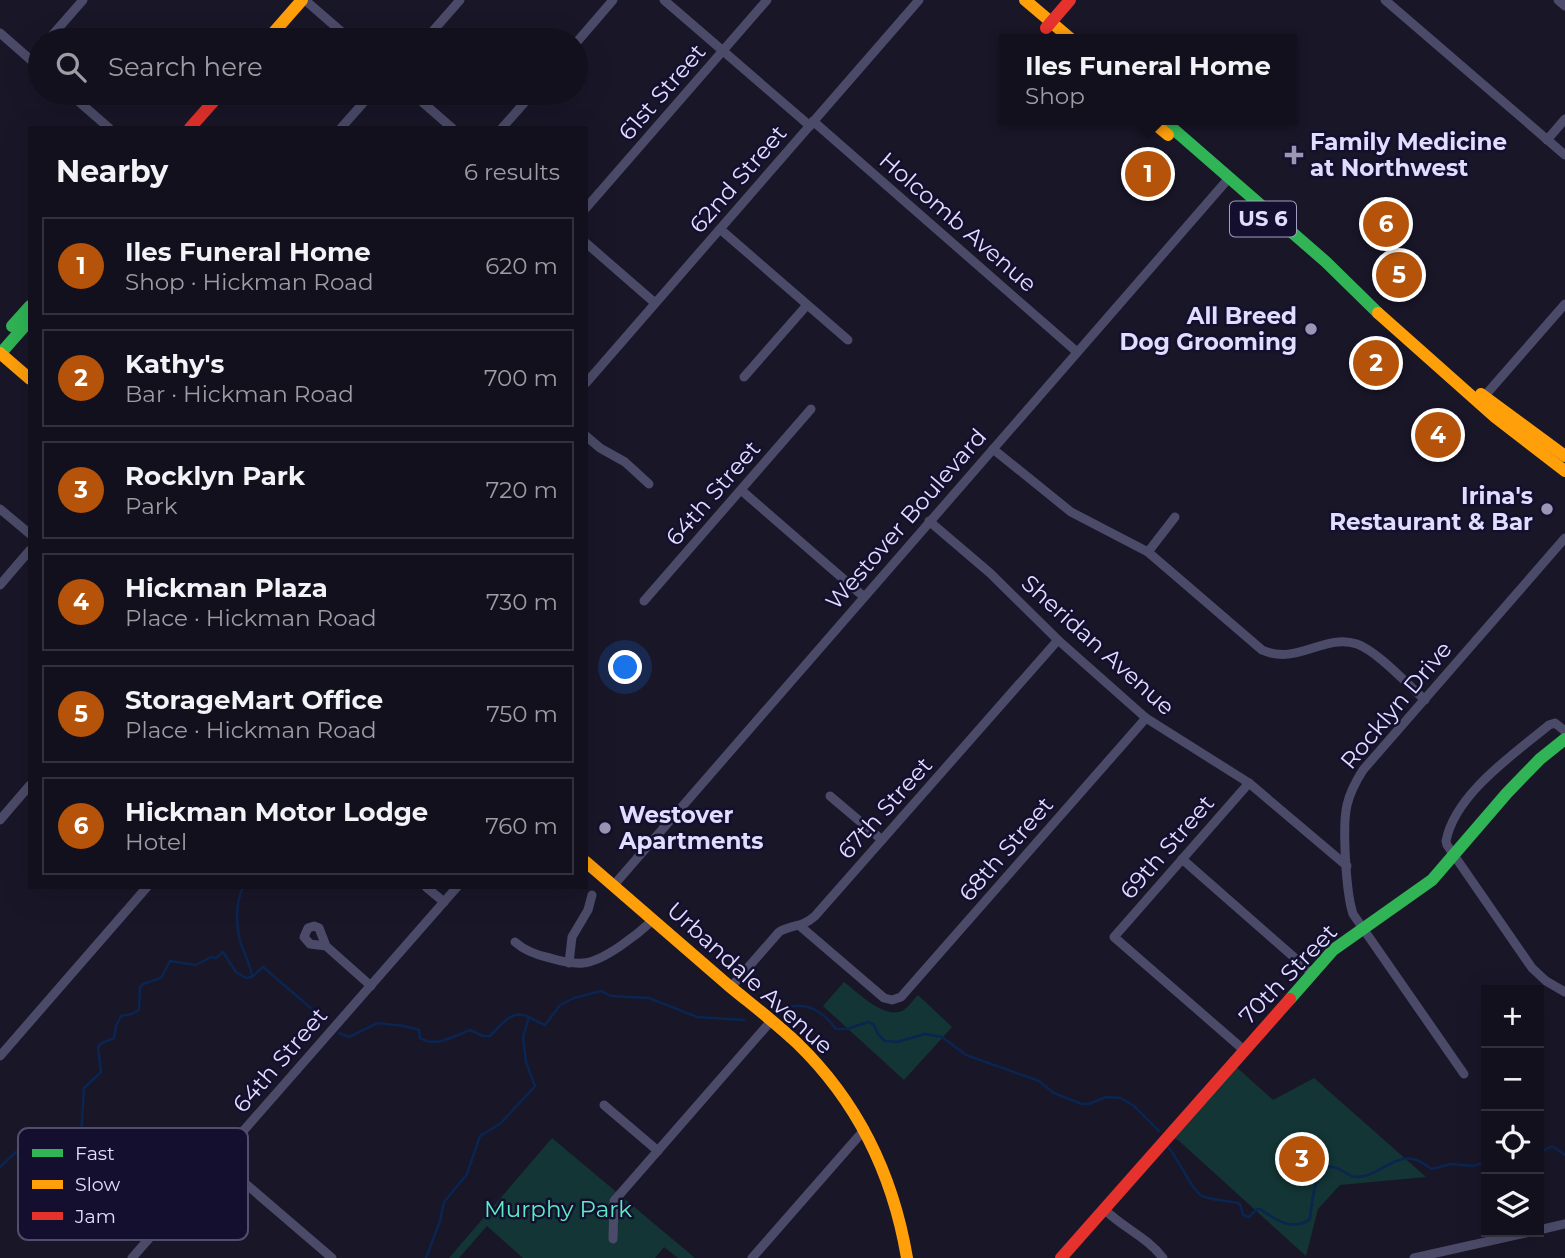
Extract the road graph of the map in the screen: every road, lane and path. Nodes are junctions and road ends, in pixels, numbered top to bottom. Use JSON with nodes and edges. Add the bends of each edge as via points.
{"nodes":[{"id":1,"x":83,"y":0,"type":"edge"},
{"id":2,"x":303,"y":0,"type":"edge"},
{"id":3,"x":460,"y":0,"type":"edge"},
{"id":4,"x":613,"y":0,"type":"edge"},
{"id":5,"x":664,"y":0,"type":"edge"},
{"id":6,"x":767,"y":0,"type":"edge"},
{"id":7,"x":919,"y":0,"type":"edge"},
{"id":8,"x":1013,"y":0,"type":"edge"},
{"id":9,"x":1025,"y":0,"type":"edge"},
{"id":10,"x":1070,"y":0,"type":"edge"},
{"id":11,"x":1385,"y":0,"type":"edge"},
{"id":12,"x":1558,"y":0,"type":"edge"},
{"id":13,"x":1565,"y":6,"type":"edge"},
{"id":14,"x":1048,"y":25,"type":"junction"},
{"id":15,"x":58,"y":28,"type":"edge"},
{"id":16,"x":278,"y":28,"type":"edge"},
{"id":17,"x":337,"y":28,"type":"edge"},
{"id":18,"x":436,"y":28,"type":"edge"},
{"id":19,"x":588,"y":29,"type":"edge"},
{"id":20,"x":0,"y":33,"type":"edge"},
{"id":21,"x":1054,"y":34,"type":"edge"},
{"id":22,"x":1063,"y":34,"type":"edge"},
{"id":23,"x":723,"y":51,"type":"junction"},
{"id":24,"x":28,"y":57,"type":"edge"},
{"id":25,"x":83,"y":105,"type":"edge"},
{"id":26,"x":210,"y":105,"type":"edge"},
{"id":27,"x":361,"y":105,"type":"edge"},
{"id":28,"x":426,"y":105,"type":"edge"},
{"id":29,"x":522,"y":105,"type":"edge"},
{"id":30,"x":1565,"y":119,"type":"edge"},
{"id":31,"x":812,"y":123,"type":"junction"},
{"id":32,"x":1156,"y":125,"type":"edge"},
{"id":33,"x":1168,"y":125,"type":"edge"},
{"id":34,"x":107,"y":126,"type":"edge"},
{"id":35,"x":192,"y":126,"type":"edge"},
{"id":36,"x":343,"y":126,"type":"edge"},
{"id":37,"x":450,"y":126,"type":"edge"},
{"id":38,"x":504,"y":126,"type":"edge"},
{"id":39,"x":1547,"y":140,"type":"junction"},
{"id":40,"x":1565,"y":155,"type":"edge"},
{"id":41,"x":1226,"y":181,"type":"junction"},
{"id":42,"x":588,"y":206,"type":"edge"},
{"id":43,"x":720,"y":229,"type":"junction"},
{"id":44,"x":588,"y":245,"type":"edge"},
{"id":45,"x":655,"y":303,"type":"junction"},
{"id":46,"x":1565,"y":304,"type":"edge"},
{"id":47,"x":807,"y":305,"type":"junction"},
{"id":48,"x":28,"y":308,"type":"edge"},
{"id":49,"x":28,"y":322,"type":"edge"},
{"id":50,"x":0,"y":340,"type":"edge"},
{"id":51,"x":848,"y":340,"type":"dead end"},
{"id":52,"x":1077,"y":352,"type":"junction"},
{"id":53,"x":0,"y":354,"type":"edge"},
{"id":54,"x":28,"y":377,"type":"edge"},
{"id":55,"x":744,"y":377,"type":"dead end"},
{"id":56,"x":588,"y":381,"type":"edge"},
{"id":57,"x":1482,"y":400,"type":"junction"},
{"id":58,"x":811,"y":409,"type":"dead end"},
{"id":59,"x":588,"y":438,"type":"edge"},
{"id":60,"x":993,"y":449,"type":"junction"},
{"id":61,"x":1565,"y":456,"type":"edge"},
{"id":62,"x":1565,"y":471,"type":"edge"},
{"id":63,"x":649,"y":484,"type":"dead end"},
{"id":64,"x":741,"y":490,"type":"junction"},
{"id":65,"x":0,"y":509,"type":"edge"},
{"id":66,"x":1175,"y":517,"type":"dead end"},
{"id":67,"x":929,"y":521,"type":"junction"},
{"id":68,"x":28,"y":532,"type":"edge"},
{"id":69,"x":1565,"y":538,"type":"edge"},
{"id":70,"x":1148,"y":552,"type":"junction"},
{"id":71,"x":28,"y":553,"type":"edge"},
{"id":72,"x":0,"y":585,"type":"edge"},
{"id":73,"x":863,"y":596,"type":"junction"},
{"id":74,"x":644,"y":601,"type":"dead end"},
{"id":75,"x":1058,"y":640,"type":"junction"},
{"id":76,"x":1425,"y":700,"type":"junction"},
{"id":77,"x":1146,"y":718,"type":"junction"},
{"id":78,"x":1565,"y":731,"type":"edge"},
{"id":79,"x":1565,"y":739,"type":"edge"},
{"id":80,"x":1249,"y":783,"type":"junction"},
{"id":81,"x":28,"y":787,"type":"edge"},
{"id":82,"x":830,"y":796,"type":"dead end"},
{"id":83,"x":0,"y":820,"type":"edge"},
{"id":84,"x":882,"y":840,"type":"junction"},
{"id":85,"x":1454,"y":855,"type":"junction"},
{"id":86,"x":1182,"y":859,"type":"junction"},
{"id":87,"x":588,"y":864,"type":"edge"},
{"id":88,"x":1347,"y":866,"type":"junction"},
{"id":89,"x":613,"y":886,"type":"junction"},
{"id":90,"x":145,"y":889,"type":"edge"},
{"id":91,"x":428,"y":889,"type":"edge"},
{"id":92,"x":455,"y":889,"type":"edge"},
{"id":93,"x":592,"y":895,"type":"dead end"},
{"id":94,"x":444,"y":902,"type":"junction"},
{"id":95,"x":653,"y":920,"type":"junction"},
{"id":96,"x":800,"y":926,"type":"junction"},
{"id":97,"x":1363,"y":929,"type":"junction"},
{"id":98,"x":515,"y":942,"type":"dead end"},
{"id":99,"x":326,"y":946,"type":"dead end"},
{"id":100,"x":569,"y":962,"type":"junction"},
{"id":101,"x":1312,"y":973,"type":"junction"},
{"id":102,"x":371,"y":986,"type":"junction"},
{"id":103,"x":731,"y":987,"type":"junction"},
{"id":104,"x":1565,"y":992,"type":"edge"},
{"id":105,"x":771,"y":1021,"type":"junction"},
{"id":106,"x":1245,"y":1051,"type":"junction"},
{"id":107,"x":0,"y":1056,"type":"edge"},
{"id":108,"x":1464,"y":1074,"type":"dead end"},
{"id":109,"x":604,"y":1105,"type":"dead end"},
{"id":110,"x":246,"y":1128,"type":"edge"},
{"id":111,"x":866,"y":1129,"type":"junction"},
{"id":112,"x":658,"y":1151,"type":"junction"},
{"id":113,"x":248,"y":1186,"type":"edge"},
{"id":114,"x":1104,"y":1209,"type":"junction"},
{"id":115,"x":1565,"y":1224,"type":"edge"},
{"id":116,"x":1544,"y":1229,"type":"edge"},
{"id":117,"x":1508,"y":1237,"type":"edge"},
{"id":118,"x":614,"y":1239,"type":"dead end"},
{"id":119,"x":148,"y":1240,"type":"edge"},
{"id":120,"x":132,"y":1258,"type":"edge"},
{"id":121,"x":332,"y":1258,"type":"edge"},
{"id":122,"x":752,"y":1258,"type":"edge"},
{"id":123,"x":907,"y":1258,"type":"edge"},
{"id":124,"x":1061,"y":1258,"type":"edge"},
{"id":125,"x":1163,"y":1258,"type":"edge"},
{"id":126,"x":1414,"y":1258,"type":"edge"}],
"edges":[{"from":1,"to":15,"type":"street"},
{"from":2,"to":16,"type":"street"},
{"from":2,"to":17,"type":"street"},
{"from":3,"to":18,"type":"street"},
{"from":4,"to":19,"type":"street"},
{"from":5,"to":23,"type":"street","name":"Holcomb Avenue"},
{"from":6,"to":23,"type":"street","name":"61st Street"},
{"from":7,"to":31,"type":"street","name":"62nd Street"},
{"from":8,"to":14,"type":"street"},
{"from":9,"to":14,"type":"street"},
{"from":10,"to":14,"type":"street"},
{"from":11,"to":39,"type":"street"},
{"from":12,"to":13,"type":"street"},
{"from":14,"to":21,"type":"street"},
{"from":14,"to":22,"type":"street"},
{"from":20,"to":24,"type":"street"},
{"from":23,"to":31,"type":"street","name":"Holcomb Avenue"},
{"from":23,"to":42,"type":"street","name":"61st Street"},
{"from":25,"to":34,"type":"street"},
{"from":26,"to":35,"type":"street"},
{"from":27,"to":36,"type":"street"},
{"from":28,"to":37,"type":"street"},
{"from":29,"to":38,"type":"street"},
{"from":30,"to":39,"type":"street"},
{"from":31,"to":43,"type":"street","name":"62nd Street"},
{"from":31,"to":52,"type":"street","name":"Holcomb Avenue"},
{"from":32,"to":41,"type":"street","number":"US 6"},
{"from":33,"to":41,"type":"street","number":"US 6"},
{"from":39,"to":40,"type":"street"},
{"from":41,"to":52,"type":"street","name":"Westover Boulevard"},
{"from":41,"to":57,"type":"street","number":"US 6"},
{"from":43,"to":45,"type":"street","name":"62nd Street"},
{"from":43,"to":47,"type":"street"},
{"from":44,"to":45,"type":"street"},
{"from":45,"to":56,"type":"street","name":"62nd Street"},
{"from":46,"to":57,"type":"street"},
{"from":47,"to":51,"type":"street"},
{"from":47,"to":55,"type":"street"},
{"from":48,"to":50,"type":"street"},
{"from":49,"to":53,"type":"street"},
{"from":52,"to":60,"type":"street","name":"Westover Boulevard"},
{"from":53,"to":54,"type":"street"},
{"from":57,"to":61,"type":"street","number":"US 6"},
{"from":57,"to":62,"type":"street","number":"US 6"},
{"from":58,"to":64,"type":"street","name":"64th Street"},
{"from":59,"to":63,"type":"street"},
{"from":60,"to":67,"type":"street","name":"Westover Boulevard"},
{"from":60,"to":70,"type":"street","via":[[1072,512]]},
{"from":64,"to":73,"type":"street"},
{"from":64,"to":74,"type":"street","name":"64th Street"},
{"from":65,"to":68,"type":"street"},
{"from":66,"to":70,"type":"street"},
{"from":67,"to":73,"type":"street","name":"Westover Boulevard"},
{"from":67,"to":75,"type":"street","name":"Sheridan Avenue"},
{"from":69,"to":76,"type":"street","name":"Rocklyn Drive"},
{"from":70,"to":76,"type":"street","via":[[1262,650],[1284,656],[1334,643],[1356,644]]},
{"from":71,"to":72,"type":"street"},
{"from":73,"to":89,"type":"street","name":"Westover Boulevard"},
{"from":75,"to":77,"type":"street","name":"Sheridan Avenue"},
{"from":75,"to":84,"type":"street","name":"67th Street"},
{"from":76,"to":88,"type":"street","name":"Rocklyn Drive","via":[[1363,770],[1352,789],[1345,815]]},
{"from":77,"to":80,"type":"street","name":"Sheridan Avenue"},
{"from":77,"to":96,"type":"street","name":"68th Street","via":[[901,997],[892,1000],[876,992]]},
{"from":78,"to":85,"type":"street","via":[[1555,723],[1549,725],[1470,794],[1447,837]]},
{"from":79,"to":85,"type":"street","name":"70th Street","via":[[1507,793]]},
{"from":80,"to":86,"type":"street","name":"69th Street"},
{"from":80,"to":88,"type":"street","name":"Sheridan Avenue"},
{"from":81,"to":83,"type":"street"},
{"from":82,"to":84,"type":"street"},
{"from":84,"to":96,"type":"street","name":"67th Street","via":[[815,916]]},
{"from":85,"to":97,"type":"street","name":"70th Street","via":[[1432,880]]},
{"from":85,"to":104,"type":"street","via":[[1532,968]]},
{"from":86,"to":101,"type":"street"},
{"from":86,"to":106,"type":"street","name":"69th Street","via":[[1114,937]]},
{"from":87,"to":89,"type":"street","name":"Urbandale Avenue"},
{"from":88,"to":97,"type":"street","name":"Rocklyn Drive","via":[[1349,901]]},
{"from":89,"to":95,"type":"street","name":"Urbandale Avenue"},
{"from":90,"to":107,"type":"street"},
{"from":91,"to":94,"type":"street"},
{"from":92,"to":94,"type":"street","name":"64th Street"},
{"from":93,"to":100,"type":"street","via":[[575,928]]},
{"from":94,"to":102,"type":"street","name":"64th Street"},
{"from":95,"to":100,"type":"street","via":[[601,958]]},
{"from":95,"to":103,"type":"street","name":"Urbandale Avenue"},
{"from":96,"to":103,"type":"street","name":"67th Street","via":[[779,932]]},
{"from":97,"to":101,"type":"street","name":"70th Street","via":[[1333,950]]},
{"from":97,"to":108,"type":"street","name":"Rocklyn Drive"},
{"from":98,"to":100,"type":"street","via":[[527,951]]},
{"from":99,"to":102,"type":"street"},
{"from":101,"to":106,"type":"street","name":"70th Street"},
{"from":102,"to":110,"type":"street","name":"64th Street"},
{"from":103,"to":105,"type":"street","name":"Urbandale Avenue"},
{"from":105,"to":111,"type":"street","name":"Urbandale Avenue","via":[[814,1062]]},
{"from":105,"to":112,"type":"street"},
{"from":106,"to":114,"type":"street","name":"70th Street"},
{"from":109,"to":112,"type":"street"},
{"from":111,"to":122,"type":"street"},
{"from":111,"to":123,"type":"street","name":"Urbandale Avenue","via":[[896,1199]]},
{"from":112,"to":118,"type":"street","via":[[614,1200]]},
{"from":113,"to":121,"type":"street"},
{"from":114,"to":124,"type":"street","name":"70th Street"},
{"from":114,"to":125,"type":"street","via":[[1153,1245]]},
{"from":115,"to":116,"type":"street"},
{"from":117,"to":126,"type":"street"},
{"from":119,"to":120,"type":"street","name":"64th Street"}]}
